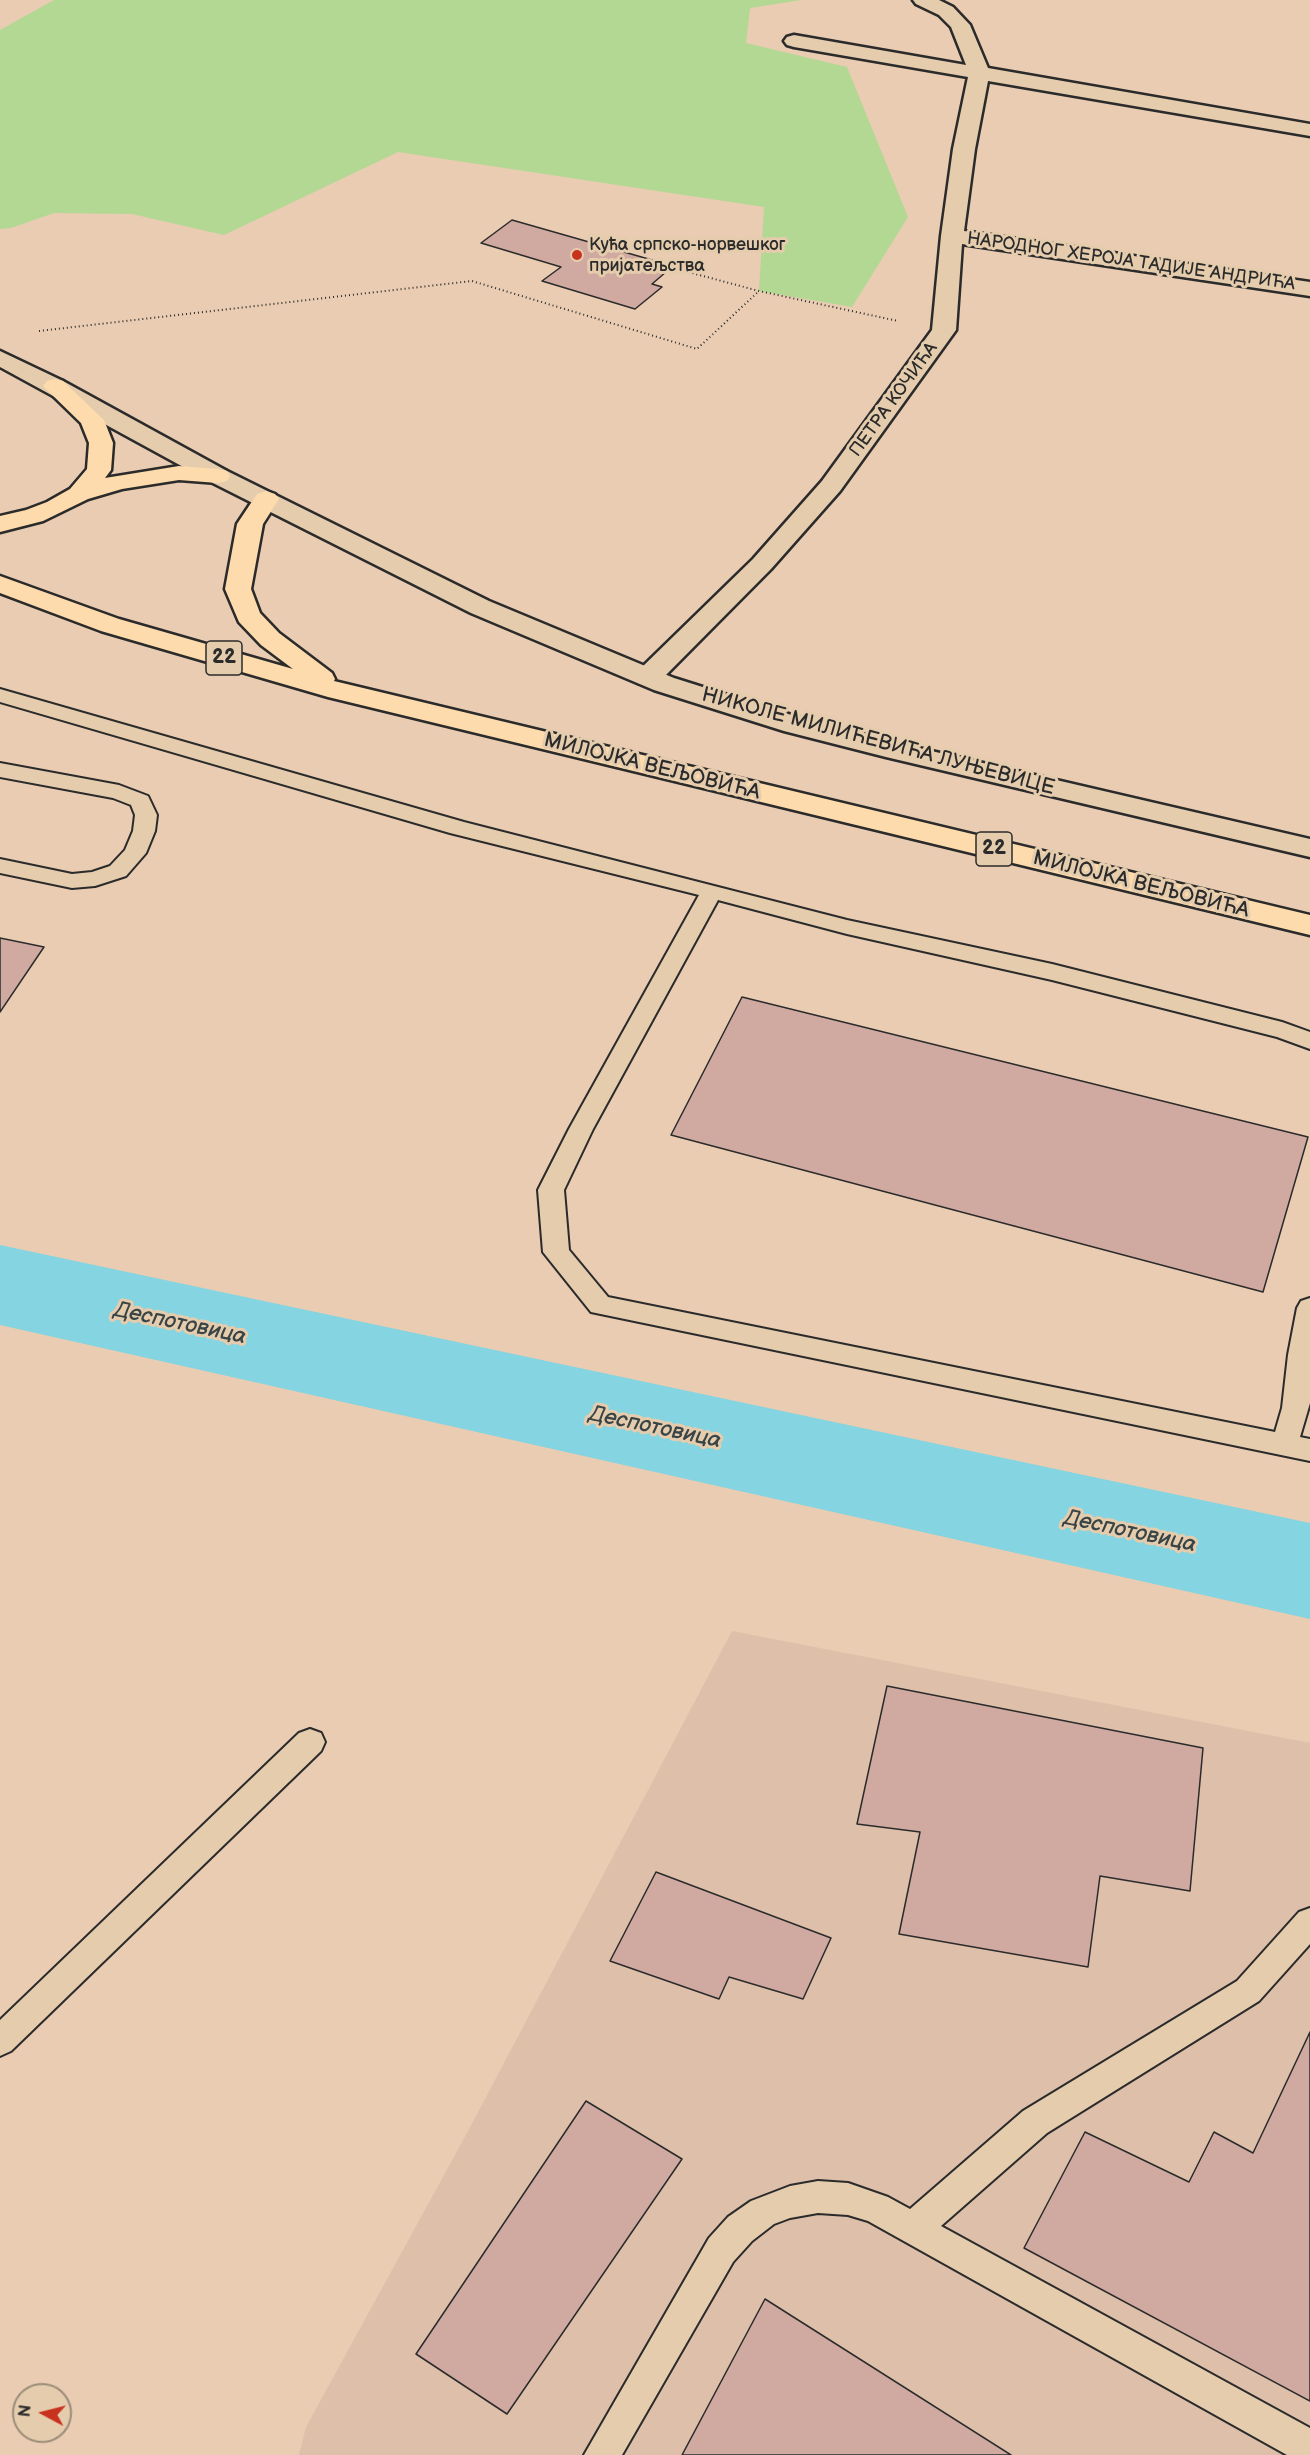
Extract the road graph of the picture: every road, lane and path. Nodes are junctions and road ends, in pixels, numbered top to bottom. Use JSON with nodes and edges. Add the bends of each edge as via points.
{"nodes":[{"id":1,"x":923,"y":0,"type":"edge"},
{"id":2,"x":794,"y":41,"type":"dead end"},
{"id":3,"x":979,"y":71,"type":"junction"},
{"id":4,"x":1310,"y":130,"type":"edge"},
{"id":5,"x":952,"y":236,"type":"junction"},
{"id":6,"x":677,"y":269,"type":"dead end"},
{"id":7,"x":1310,"y":289,"type":"edge"},
{"id":8,"x":759,"y":291,"type":"junction"},
{"id":9,"x":944,"y":330,"type":"junction"},
{"id":10,"x":35,"y":332,"type":"dead end"},
{"id":11,"x":0,"y":358,"type":"edge"},
{"id":12,"x":55,"y":386,"type":"junction"},
{"id":13,"x":218,"y":476,"type":"junction"},
{"id":14,"x":79,"y":494,"type":"junction"},
{"id":15,"x":266,"y":499,"type":"junction"},
{"id":16,"x":0,"y":524,"type":"edge"},
{"id":17,"x":0,"y":584,"type":"edge"},
{"id":18,"x":0,"y":610,"type":"edge"},
{"id":19,"x":111,"y":625,"type":"junction"},
{"id":20,"x":648,"y":677,"type":"junction"},
{"id":21,"x":338,"y":691,"type":"junction"},
{"id":22,"x":0,"y":695,"type":"edge"},
{"id":23,"x":0,"y":770,"type":"edge"},
{"id":24,"x":1310,"y":848,"type":"edge"},
{"id":25,"x":0,"y":866,"type":"edge"},
{"id":26,"x":712,"y":891,"type":"junction"},
{"id":27,"x":1310,"y":925,"type":"edge"},
{"id":28,"x":1310,"y":1041,"type":"edge"},
{"id":29,"x":1310,"y":1308,"type":"edge"},
{"id":30,"x":1306,"y":1356,"type":"edge"},
{"id":31,"x":1297,"y":1447,"type":"edge"},
{"id":32,"x":310,"y":1742,"type":"dead end"},
{"id":33,"x":1310,"y":1922,"type":"edge"},
{"id":34,"x":0,"y":2041,"type":"edge"},
{"id":35,"x":913,"y":2228,"type":"junction"},
{"id":36,"x":1310,"y":2448,"type":"edge"},
{"id":37,"x":602,"y":2455,"type":"edge"}],
"edges":[{"from":1,"to":3,"type":"street","via":[[946,11],[960,25]]},
{"from":2,"to":3,"type":"street"},
{"from":3,"to":4,"type":"street"},
{"from":3,"to":5,"type":"street","name":"ПЕТРА КОЧИЋА"},
{"from":5,"to":7,"type":"street","name":"НАРОДНОГ ХЕРОЈА ТАДИЈЕ АНДРИЋА"},
{"from":5,"to":9,"type":"street","name":"ПЕТРА КОЧИЋА"},
{"from":6,"to":8,"type":"path"},
{"from":8,"to":9,"type":"path"},
{"from":8,"to":10,"type":"path","via":[[697,349],[472,281]]},
{"from":9,"to":20,"type":"street","name":"ПЕТРА КОЧИЋА","via":[[831,486],[762,564]]},
{"from":11,"to":12,"type":"street","name":"НИКОЛЕ МИЛИЋЕВИЋА ЛУЊЕВИЦЕ"},
{"from":12,"to":13,"type":"street","name":"НИКОЛЕ МИЛИЋЕВИЋА ЛУЊЕВИЦЕ"},
{"from":12,"to":14,"type":"main road","via":[[92,420],[101,443],[99,470]]},
{"from":13,"to":14,"type":"main road","via":[[179,473],[119,482]]},
{"from":13,"to":15,"type":"street","name":"НИКОЛЕ МИЛИЋЕВИЋА ЛУЊЕВИЦЕ"},
{"from":14,"to":16,"type":"main road","via":[[56,507]]},
{"from":15,"to":20,"type":"street","name":"НИКОЛЕ МИЛИЋЕВИЋА ЛУЊЕВИЦЕ","via":[[511,622]]},
{"from":15,"to":21,"type":"main road","via":[[250,524],[242,560],[238,589],[248,616],[270,639]]},
{"from":17,"to":19,"type":"main road","name":"МИЛОЈКА ВЕЉОВИЋА","number":"22"},
{"from":18,"to":19,"type":"main road"},
{"from":19,"to":21,"type":"main road","name":"МИЛОЈКА ВЕЉОВИЋА","number":"22"},
{"from":20,"to":24,"type":"street","name":"НИКОЛЕ МИЛИЋЕВИЋА ЛУЊЕВИЦЕ","via":[[794,725]]},
{"from":21,"to":27,"type":"main road","name":"МИЛОЈКА ВЕЉОВИЋА","number":"22"},
{"from":22,"to":26,"type":"lane","via":[[458,828]]},
{"from":23,"to":25,"type":"lane","via":[[119,792],[140,801],[146,815],[135,853],[118,871],[72,881]]},
{"from":26,"to":28,"type":"lane","via":[[847,927],[1053,972],[1282,1030]]},
{"from":26,"to":31,"type":"lane","via":[[551,1190],[556,1252],[600,1305]]},
{"from":29,"to":30,"type":"lane"},
{"from":30,"to":31,"type":"lane","via":[[1296,1408]]},
{"from":32,"to":34,"type":"lane"},
{"from":33,"to":35,"type":"lane","via":[[1248,1991],[1035,2122]]},
{"from":35,"to":36,"type":"lane"},
{"from":35,"to":37,"type":"lane","via":[[876,2208],[848,2199],[818,2197],[763,2212],[721,2250]]}]}
